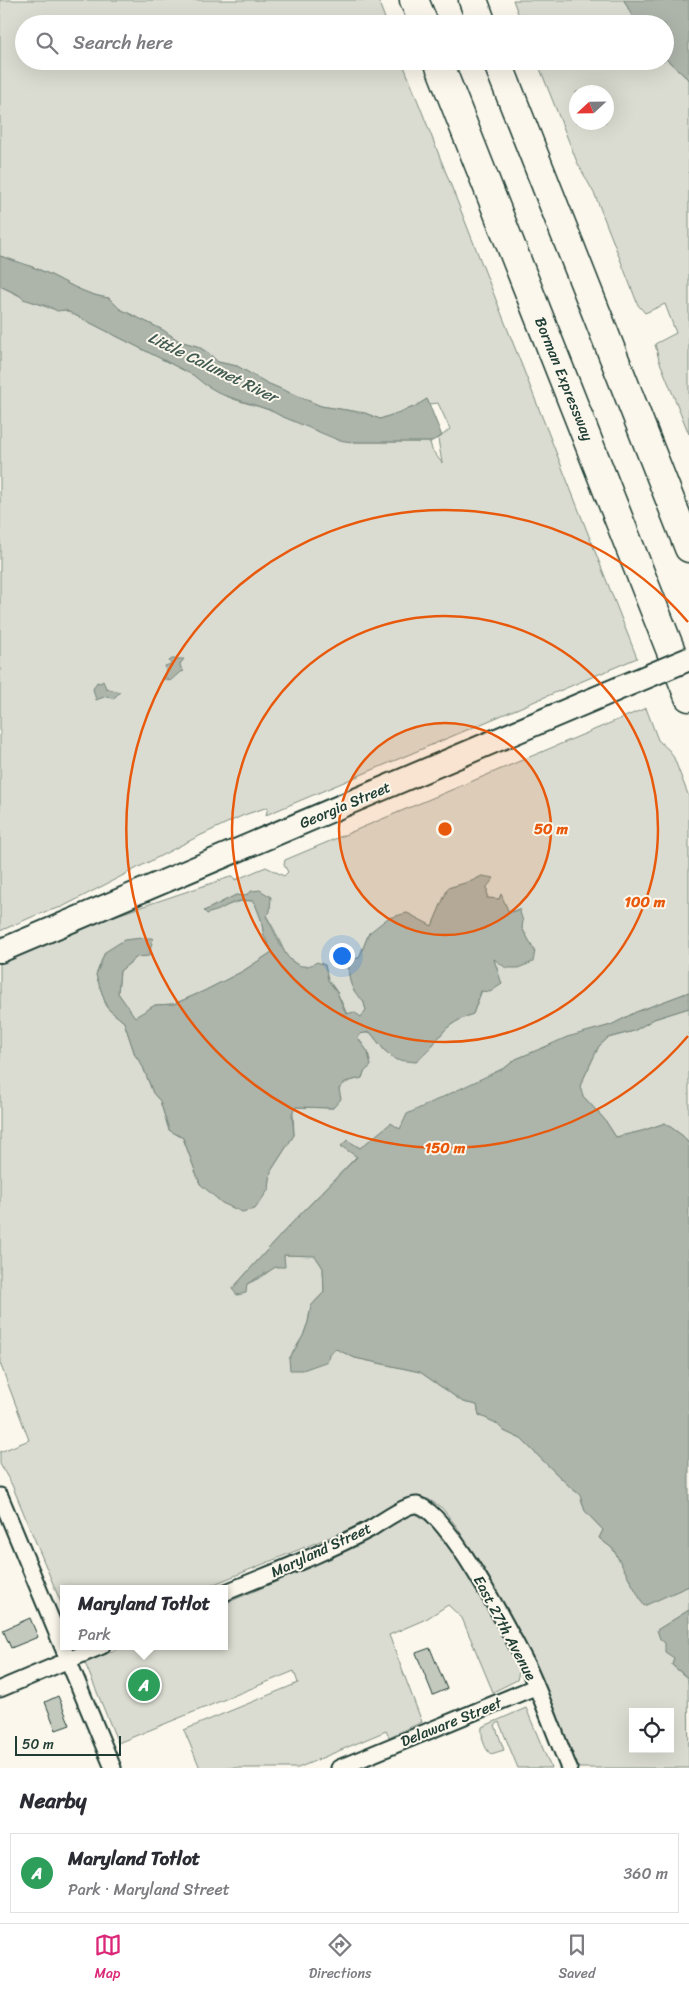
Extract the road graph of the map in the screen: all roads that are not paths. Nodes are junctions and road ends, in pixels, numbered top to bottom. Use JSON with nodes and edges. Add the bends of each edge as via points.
{"nodes":[{"id":1,"x":414,"y":0,"type":"edge"},
{"id":2,"x":473,"y":0,"type":"edge"},
{"id":3,"x":420,"y":15,"type":"edge"},
{"id":4,"x":479,"y":15,"type":"edge"},
{"id":5,"x":442,"y":70,"type":"edge"},
{"id":6,"x":501,"y":70,"type":"edge"},
{"id":7,"x":689,"y":548,"type":"edge"},
{"id":8,"x":689,"y":659,"type":"edge"},
{"id":9,"x":689,"y":697,"type":"edge"},
{"id":10,"x":0,"y":950,"type":"edge"},
{"id":11,"x":0,"y":1496,"type":"edge"},
{"id":12,"x":417,"y":1505,"type":"joint"},
{"id":13,"x":228,"y":1592,"type":"edge"},
{"id":14,"x":60,"y":1644,"type":"edge"},
{"id":15,"x":63,"y":1650,"type":"edge"},
{"id":16,"x":93,"y":1650,"type":"edge"},
{"id":17,"x":67,"y":1661,"type":"junction"},
{"id":18,"x":535,"y":1687,"type":"junction"},
{"id":19,"x":0,"y":1689,"type":"edge"},
{"id":20,"x":113,"y":1768,"type":"edge"},
{"id":21,"x":339,"y":1768,"type":"edge"},
{"id":22,"x":569,"y":1768,"type":"edge"}],
"edges":[{"from":1,"to":3,"type":"highway"},
{"from":2,"to":4,"type":"highway"},
{"from":5,"to":9,"type":"highway","name":"Borman Expressway"},
{"from":6,"to":7,"type":"highway"},
{"from":8,"to":10,"type":"street","name":"Georgia Street","bridge":true},
{"from":11,"to":14,"type":"street"},
{"from":12,"to":13,"type":"street","name":"Maryland Street"},
{"from":12,"to":18,"type":"street","name":"East 27th Avenue","via":[[435,1517],[470,1563],[524,1660]]},
{"from":15,"to":17,"type":"street"},
{"from":16,"to":17,"type":"street"},
{"from":17,"to":19,"type":"street"},
{"from":17,"to":20,"type":"street"},
{"from":18,"to":21,"type":"street","name":"Delaware Street"},
{"from":18,"to":22,"type":"street","name":"East 27th Avenue"}]}
